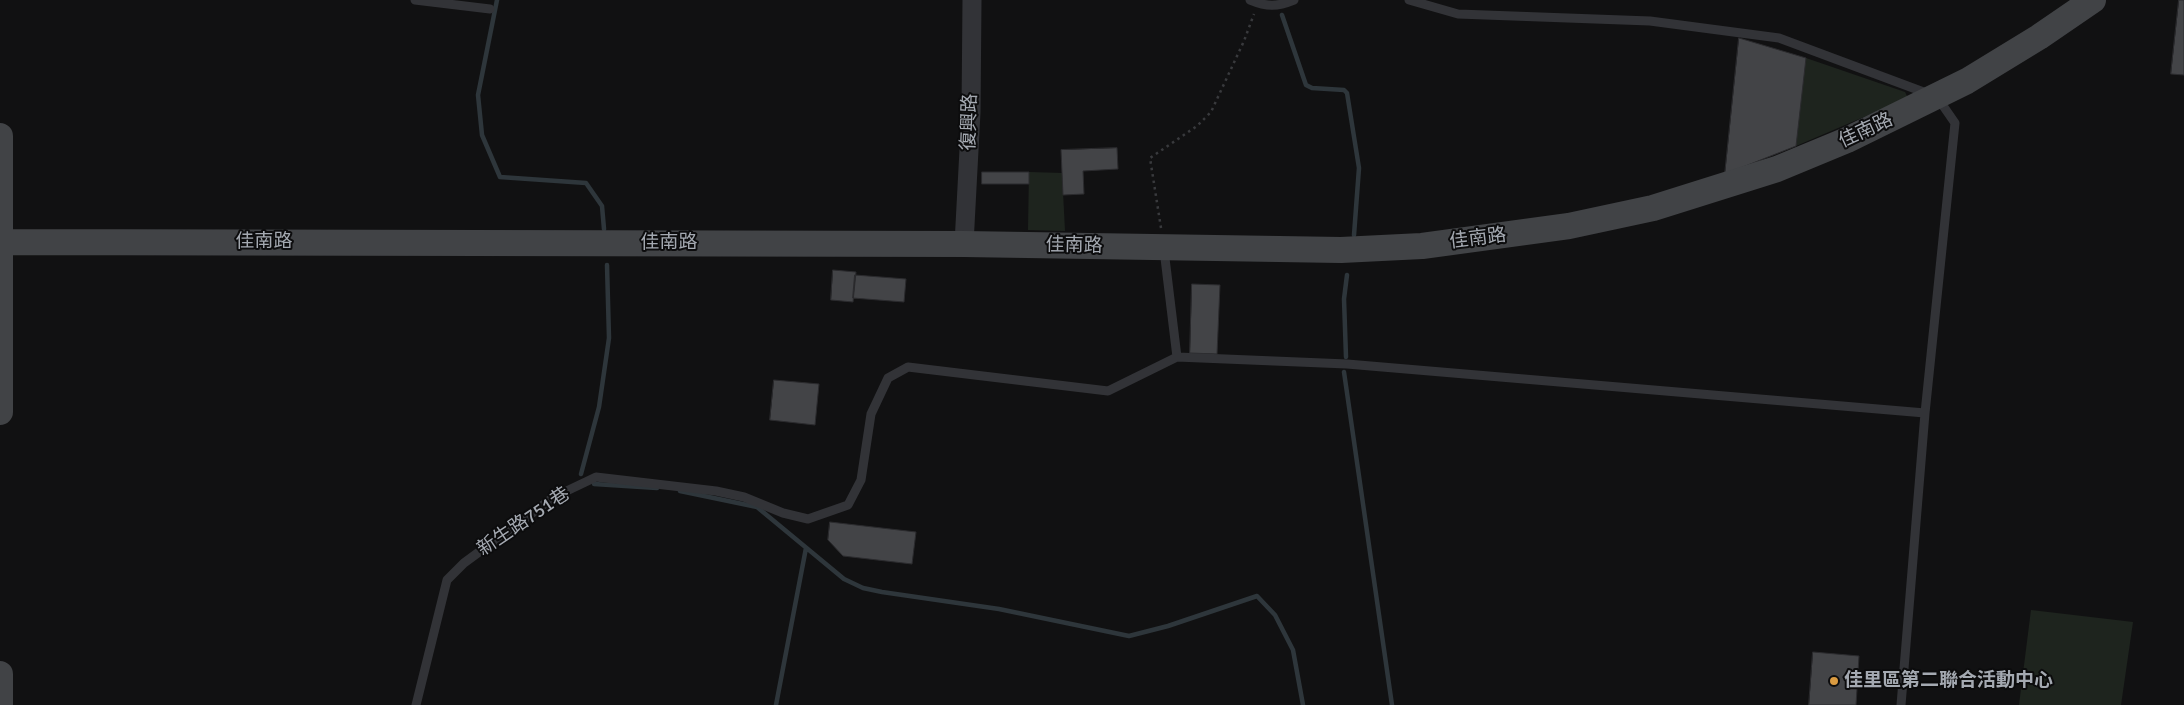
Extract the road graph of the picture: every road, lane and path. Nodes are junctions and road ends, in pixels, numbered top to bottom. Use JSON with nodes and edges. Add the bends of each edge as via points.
{"nodes":[{"id":1,"x":415,"y":0,"type":"edge"},
{"id":2,"x":972,"y":0,"type":"edge"},
{"id":3,"x":1294,"y":0,"type":"edge"},
{"id":4,"x":1409,"y":0,"type":"edge"},
{"id":5,"x":2093,"y":0,"type":"edge"},
{"id":6,"x":1254,"y":2,"type":"edge"},
{"id":7,"x":490,"y":10,"type":"dead end"},
{"id":8,"x":1937,"y":96,"type":"junction"},
{"id":9,"x":0,"y":136,"type":"edge"},
{"id":10,"x":0,"y":141,"type":"edge"},
{"id":11,"x":1,"y":242,"type":"edge"},
{"id":12,"x":964,"y":244,"type":"junction"},
{"id":13,"x":1164,"y":247,"type":"junction"},
{"id":14,"x":1177,"y":357,"type":"junction"},
{"id":15,"x":0,"y":412,"type":"edge"},
{"id":16,"x":1925,"y":413,"type":"junction"},
{"id":17,"x":0,"y":674,"type":"edge"},
{"id":18,"x":0,"y":705,"type":"edge"},
{"id":19,"x":416,"y":705,"type":"edge"},
{"id":20,"x":1901,"y":705,"type":"edge"}],
"edges":[{"from":1,"to":7,"type":"lane"},
{"from":2,"to":12,"type":"street","name":"復興路","via":[[971,112]]},
{"from":3,"to":6,"type":"lane","via":[[1265,7]]},
{"from":4,"to":8,"type":"lane","via":[[1458,14],[1650,21],[1779,38]]},
{"from":5,"to":8,"type":"street","name":"佳南路","via":[[2031,42]]},
{"from":6,"to":13,"type":"path","via":[[1244,41],[1211,112],[1150,158]]},
{"from":8,"to":13,"type":"street","name":"佳南路","via":[[1847,140],[1776,169],[1653,208],[1569,226],[1413,247],[1341,250]]},
{"from":8,"to":16,"type":"lane","via":[[1955,123]]},
{"from":9,"to":10,"type":"street"},
{"from":10,"to":11,"type":"street"},
{"from":11,"to":12,"type":"street","name":"佳南路"},
{"from":11,"to":15,"type":"street"},
{"from":12,"to":13,"type":"street","name":"佳南路"},
{"from":13,"to":14,"type":"lane"},
{"from":14,"to":16,"type":"lane","via":[[1347,364]]},
{"from":14,"to":19,"type":"lane","name":"新生路751巷","via":[[1108,391],[908,367],[888,378],[871,414],[861,480],[848,505],[808,519],[716,490],[596,477],[554,497],[464,563],[447,580]]},
{"from":16,"to":20,"type":"lane"},
{"from":17,"to":18,"type":"street"}]}
